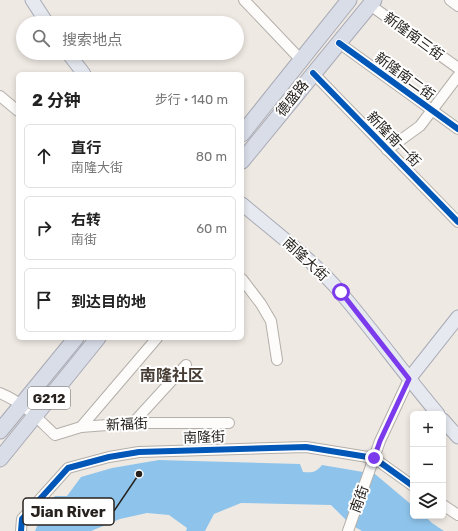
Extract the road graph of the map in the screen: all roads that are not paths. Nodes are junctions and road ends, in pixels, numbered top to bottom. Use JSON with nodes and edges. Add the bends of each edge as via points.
{"nodes":[{"id":1,"x":32,"y":0,"type":"edge"},
{"id":2,"x":244,"y":0,"type":"edge"},
{"id":3,"x":349,"y":0,"type":"edge"},
{"id":4,"x":450,"y":0,"type":"edge"},
{"id":5,"x":372,"y":2,"type":"edge"},
{"id":6,"x":458,"y":6,"type":"edge"},
{"id":7,"x":42,"y":16,"type":"edge"},
{"id":8,"x":339,"y":43,"type":"junction"},
{"id":9,"x":73,"y":60,"type":"edge"},
{"id":10,"x":301,"y":60,"type":"junction"},
{"id":11,"x":458,"y":68,"type":"edge"},
{"id":12,"x":82,"y":72,"type":"edge"},
{"id":13,"x":313,"y":73,"type":"junction"},
{"id":14,"x":458,"y":76,"type":"edge"},
{"id":15,"x":0,"y":96,"type":"edge"},
{"id":16,"x":16,"y":109,"type":"edge"},
{"id":17,"x":432,"y":110,"type":"junction"},
{"id":18,"x":458,"y":129,"type":"edge"},
{"id":19,"x":244,"y":131,"type":"edge"},
{"id":20,"x":387,"y":150,"type":"junction"},
{"id":21,"x":244,"y":159,"type":"edge"},
{"id":22,"x":244,"y":206,"type":"edge"},
{"id":23,"x":458,"y":222,"type":"edge"},
{"id":24,"x":244,"y":282,"type":"edge"},
{"id":25,"x":458,"y":318,"type":"edge"},
{"id":26,"x":74,"y":340,"type":"edge"},
{"id":27,"x":96,"y":340,"type":"edge"},
{"id":28,"x":155,"y":340,"type":"edge"},
{"id":29,"x":277,"y":360,"type":"dead end"},
{"id":30,"x":186,"y":365,"type":"dead end"},
{"id":31,"x":409,"y":379,"type":"junction"},
{"id":32,"x":0,"y":393,"type":"edge"},
{"id":33,"x":22,"y":405,"type":"junction"},
{"id":34,"x":436,"y":411,"type":"edge"},
{"id":35,"x":35,"y":415,"type":"junction"},
{"id":36,"x":133,"y":423,"type":"junction"},
{"id":37,"x":229,"y":423,"type":"dead end"},
{"id":38,"x":446,"y":423,"type":"edge"},
{"id":39,"x":81,"y":427,"type":"junction"},
{"id":40,"x":0,"y":431,"type":"edge"},
{"id":41,"x":458,"y":437,"type":"edge"},
{"id":42,"x":374,"y":458,"type":"junction"},
{"id":43,"x":0,"y":459,"type":"edge"},
{"id":44,"x":410,"y":484,"type":"edge"},
{"id":45,"x":446,"y":507,"type":"edge"},
{"id":46,"x":458,"y":515,"type":"edge"},
{"id":47,"x":21,"y":531,"type":"edge"},
{"id":48,"x":348,"y":531,"type":"edge"}],
"edges":[{"from":1,"to":7,"type":"main road"},
{"from":2,"to":10,"type":"street"},
{"from":3,"to":10,"type":"highway"},
{"from":4,"to":6,"type":"street"},
{"from":5,"to":8,"type":"highway","name":"德盛路"},
{"from":5,"to":11,"type":"street","name":"新隆南三街"},
{"from":8,"to":13,"type":"highway","name":"德盛路"},
{"from":8,"to":17,"type":"street","name":"新隆南二街"},
{"from":9,"to":12,"type":"main road"},
{"from":10,"to":19,"type":"highway"},
{"from":13,"to":20,"type":"street","name":"新隆南一街"},
{"from":13,"to":21,"type":"highway","name":"德盛路"},
{"from":14,"to":17,"type":"street"},
{"from":15,"to":16,"type":"street"},
{"from":17,"to":18,"type":"street","name":"新隆南二街"},
{"from":17,"to":20,"type":"street","via":[[420,126]]},
{"from":20,"to":23,"type":"street","name":"新隆南一街"},
{"from":22,"to":31,"type":"main road","name":"南隆大街","via":[[301,253],[341,292]]},
{"from":24,"to":29,"type":"street","via":[[271,321]]},
{"from":25,"to":31,"type":"main road"},
{"from":26,"to":33,"type":"highway","number":"G212"},
{"from":27,"to":35,"type":"highway","number":"G212"},
{"from":28,"to":39,"type":"street"},
{"from":30,"to":36,"type":"street"},
{"from":31,"to":34,"type":"main road","name":"南隆大街"},
{"from":31,"to":42,"type":"street","name":"南街"},
{"from":32,"to":33,"type":"street"},
{"from":33,"to":35,"type":"street"},
{"from":33,"to":40,"type":"highway","number":"G212"},
{"from":35,"to":39,"type":"street","name":"新福街","via":[[55,435]]},
{"from":35,"to":43,"type":"highway","number":"G212"},
{"from":36,"to":37,"type":"street","name":"新福街"},
{"from":36,"to":39,"type":"street","name":"新福街"},
{"from":38,"to":41,"type":"main road"},
{"from":42,"to":44,"type":"street","name":"南隆街"},
{"from":42,"to":47,"type":"street","name":"南隆街","via":[[306,447],[139,452],[109,457],[68,468],[22,519]]},
{"from":42,"to":48,"type":"street","name":"南街"},
{"from":45,"to":46,"type":"street"}]}
